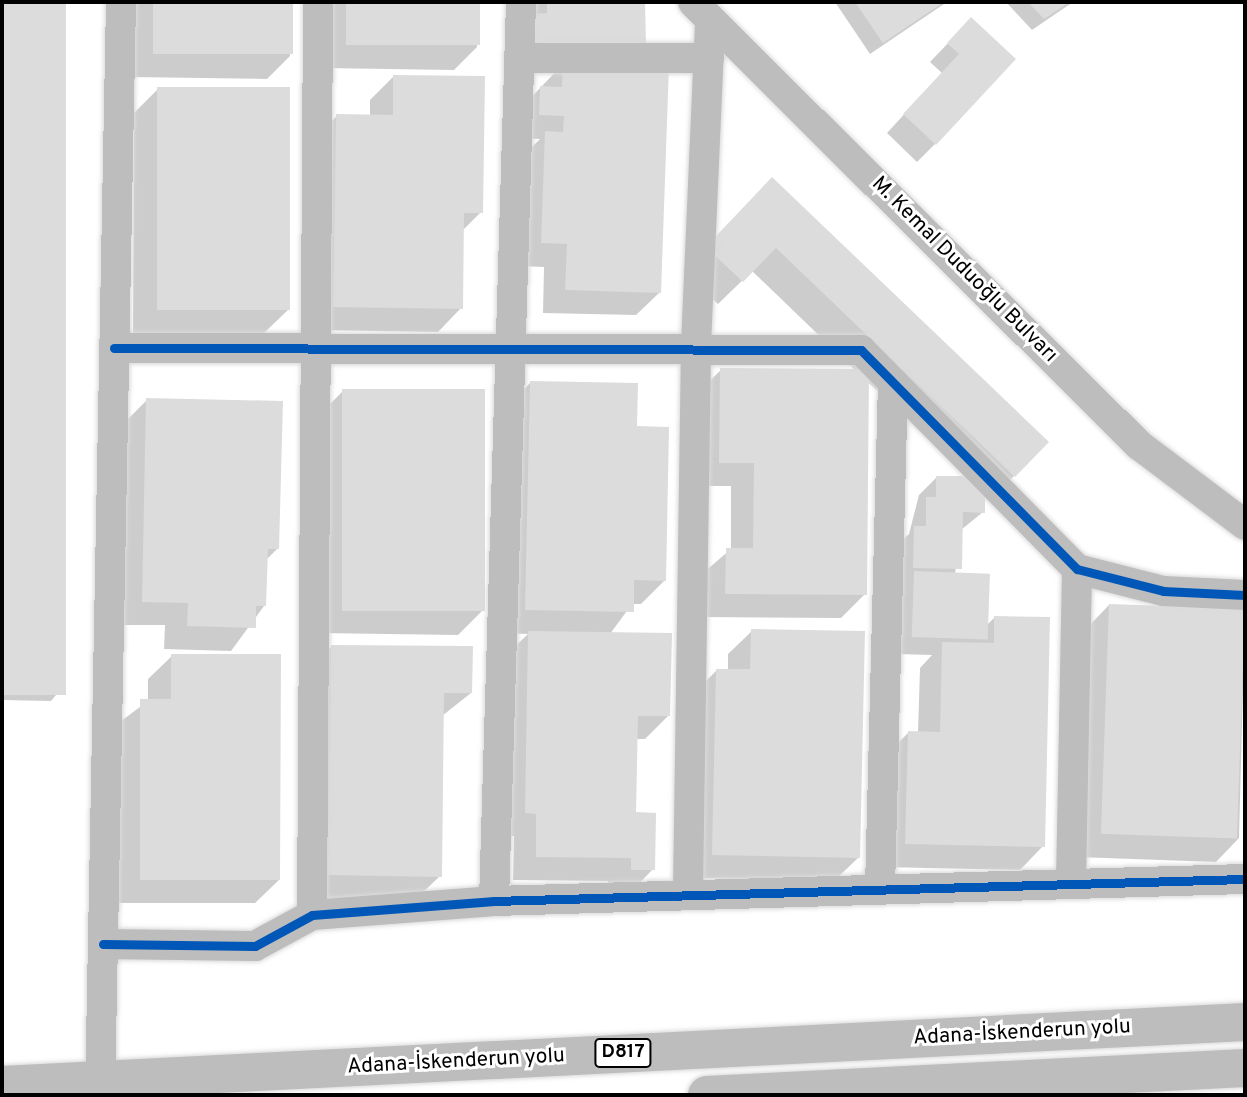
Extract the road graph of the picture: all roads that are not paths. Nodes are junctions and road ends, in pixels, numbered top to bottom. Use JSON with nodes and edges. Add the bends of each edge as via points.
{"nodes":[{"id":1,"x":121,"y":2,"type":"edge"},
{"id":2,"x":318,"y":2,"type":"edge"},
{"id":3,"x":521,"y":2,"type":"edge"},
{"id":4,"x":701,"y":10,"type":"edge"},
{"id":5,"x":520,"y":58,"type":"junction"},
{"id":6,"x":709,"y":58,"type":"junction"},
{"id":7,"x":696,"y":345,"type":"junction"},
{"id":8,"x":512,"y":346,"type":"junction"},
{"id":9,"x":114,"y":348,"type":"junction"},
{"id":10,"x":313,"y":351,"type":"junction"},
{"id":11,"x":892,"y":383,"type":"junction"},
{"id":12,"x":1245,"y":526,"type":"edge"},
{"id":13,"x":1077,"y":569,"type":"junction"},
{"id":14,"x":1245,"y":595,"type":"edge"},
{"id":15,"x":1245,"y":879,"type":"edge"},
{"id":16,"x":1071,"y":883,"type":"junction"},
{"id":17,"x":880,"y":888,"type":"junction"},
{"id":18,"x":688,"y":893,"type":"junction"},
{"id":19,"x":494,"y":901,"type":"junction"},
{"id":20,"x":312,"y":915,"type":"junction"},
{"id":21,"x":103,"y":944,"type":"junction"},
{"id":22,"x":1245,"y":1022,"type":"edge"},
{"id":23,"x":1245,"y":1068,"type":"edge"},
{"id":24,"x":2,"y":1085,"type":"edge"},
{"id":25,"x":101,"y":1088,"type":"edge"},
{"id":26,"x":707,"y":1095,"type":"edge"}],
"edges":[{"from":1,"to":9,"type":"street"},
{"from":2,"to":10,"type":"street"},
{"from":3,"to":5,"type":"street"},
{"from":4,"to":6,"type":"street"},
{"from":4,"to":12,"type":"street","name":"M. Kemal Duduoğlu Bulvarı","via":[[1139,445]]},
{"from":5,"to":6,"type":"street"},
{"from":5,"to":8,"type":"street"},
{"from":6,"to":7,"type":"street"},
{"from":7,"to":8,"type":"street"},
{"from":7,"to":11,"type":"street","via":[[862,350]]},
{"from":7,"to":18,"type":"street"},
{"from":8,"to":10,"type":"street"},
{"from":8,"to":19,"type":"street"},
{"from":9,"to":10,"type":"street"},
{"from":9,"to":21,"type":"street"},
{"from":10,"to":20,"type":"street"},
{"from":11,"to":13,"type":"street","via":[[1027,511]]},
{"from":11,"to":17,"type":"street"},
{"from":13,"to":14,"type":"street","via":[[1163,591]]},
{"from":13,"to":16,"type":"street"},
{"from":15,"to":16,"type":"street"},
{"from":16,"to":17,"type":"street"},
{"from":17,"to":18,"type":"street"},
{"from":18,"to":19,"type":"street"},
{"from":19,"to":20,"type":"street"},
{"from":20,"to":21,"type":"street","via":[[255,946]]},
{"from":21,"to":25,"type":"street"},
{"from":22,"to":25,"type":"highway","name":"Adana-İskenderun yolu","number":"D817"},
{"from":23,"to":26,"type":"highway"},
{"from":24,"to":25,"type":"highway","name":"Adana-İskenderun yolu","number":"D817"}]}
